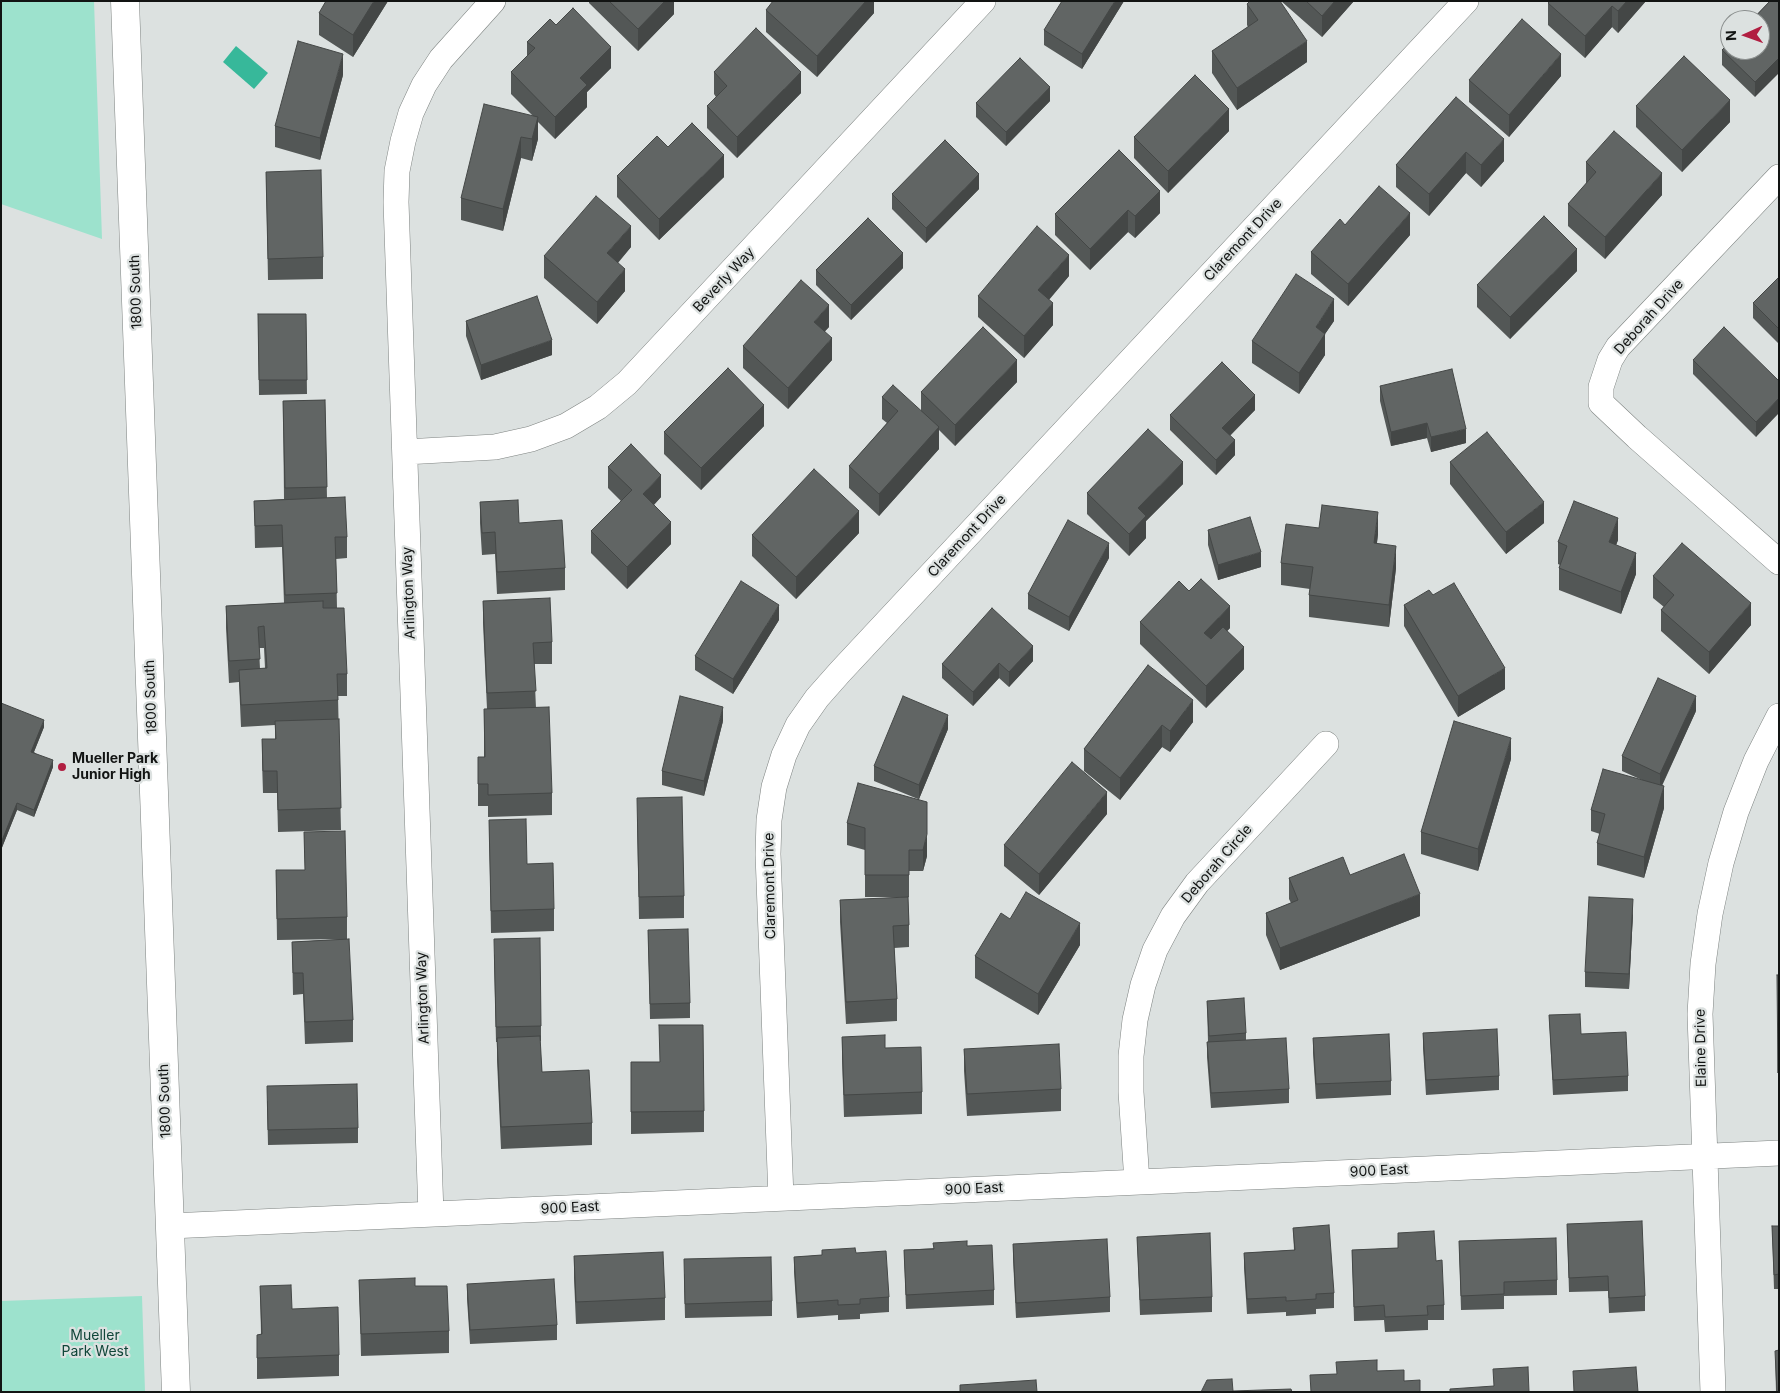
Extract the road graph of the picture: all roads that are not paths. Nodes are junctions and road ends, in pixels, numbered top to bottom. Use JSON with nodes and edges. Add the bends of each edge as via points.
{"nodes":[{"id":1,"x":125,"y":1,"type":"edge"},
{"id":2,"x":493,"y":1,"type":"edge"},
{"id":3,"x":983,"y":1,"type":"edge"},
{"id":4,"x":1466,"y":1,"type":"edge"},
{"id":5,"x":1779,"y":177,"type":"edge"},
{"id":6,"x":405,"y":452,"type":"junction"},
{"id":7,"x":1779,"y":562,"type":"edge"},
{"id":8,"x":1779,"y":716,"type":"edge"},
{"id":9,"x":1326,"y":744,"type":"dead end"},
{"id":10,"x":1779,"y":1153,"type":"edge"},
{"id":11,"x":1704,"y":1156,"type":"junction"},
{"id":12,"x":1137,"y":1182,"type":"junction"},
{"id":13,"x":781,"y":1198,"type":"junction"},
{"id":14,"x":431,"y":1214,"type":"junction"},
{"id":15,"x":170,"y":1226,"type":"junction"},
{"id":16,"x":176,"y":1392,"type":"edge"},
{"id":17,"x":1713,"y":1392,"type":"edge"}],
"edges":[{"from":1,"to":15,"type":"main road","name":"1800 South"},
{"from":2,"to":6,"type":"street","name":"Arlington Way","via":[[441,59],[424,85],[411,113],[397,170]]},
{"from":3,"to":6,"type":"street","name":"Beverly Way","via":[[634,376],[598,407],[566,426],[531,439],[494,447]]},
{"from":4,"to":13,"type":"street","name":"Claremont Drive","via":[[840,672],[798,725],[774,787],[769,820]]},
{"from":5,"to":7,"type":"street","name":"Deborah Drive","via":[[1618,347],[1600,386],[1601,404]]},
{"from":6,"to":14,"type":"street","name":"Arlington Way"},
{"from":8,"to":11,"type":"street","name":"Elaine Drive","via":[[1756,761],[1736,812],[1710,914],[1700,1014]]},
{"from":9,"to":12,"type":"street","name":"Deborah Circle","via":[[1197,883],[1173,916],[1156,950],[1143,984],[1131,1056]]},
{"from":10,"to":11,"type":"street","name":"900 East"},
{"from":11,"to":12,"type":"street","name":"900 East"},
{"from":11,"to":17,"type":"street","name":"Elaine Drive"},
{"from":12,"to":13,"type":"street","name":"900 East"},
{"from":13,"to":14,"type":"street","name":"900 East"},
{"from":14,"to":15,"type":"street","name":"900 East"},
{"from":15,"to":16,"type":"main road","name":"1800 South"}]}
